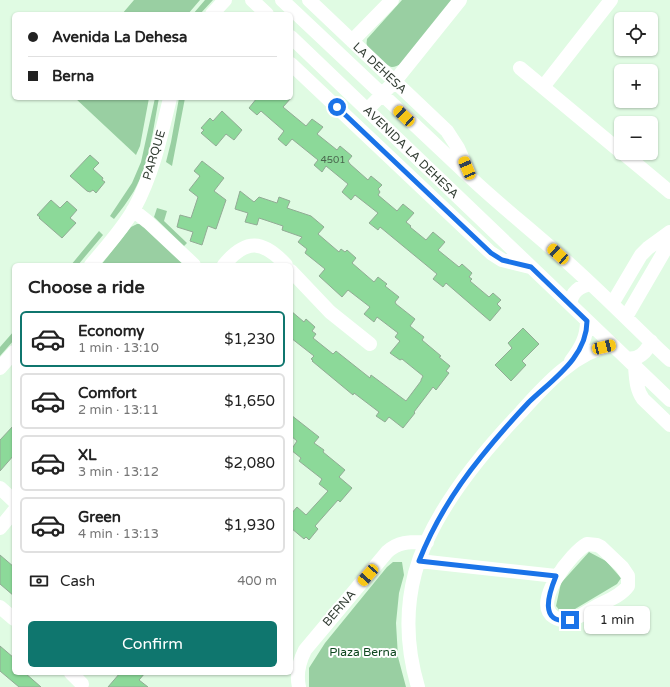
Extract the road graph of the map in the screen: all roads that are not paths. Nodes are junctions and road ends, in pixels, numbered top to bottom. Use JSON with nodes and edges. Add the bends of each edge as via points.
{"nodes":[{"id":1,"x":225,"y":0,"type":"edge"},
{"id":2,"x":252,"y":0,"type":"edge"},
{"id":3,"x":282,"y":0,"type":"edge"},
{"id":4,"x":309,"y":0,"type":"edge"},
{"id":5,"x":392,"y":0,"type":"edge"},
{"id":6,"x":460,"y":0,"type":"edge"},
{"id":7,"x":611,"y":0,"type":"edge"},
{"id":8,"x":214,"y":12,"type":"edge"},
{"id":9,"x":265,"y":12,"type":"edge"},
{"id":10,"x":293,"y":39,"type":"edge"},
{"id":11,"x":352,"y":41,"type":"junction"},
{"id":12,"x":293,"y":66,"type":"edge"},
{"id":13,"x":520,"y":68,"type":"dead end"},
{"id":14,"x":395,"y":81,"type":"junction"},
{"id":15,"x":543,"y":87,"type":"junction"},
{"id":16,"x":382,"y":95,"type":"junction"},
{"id":17,"x":170,"y":100,"type":"edge"},
{"id":18,"x":367,"y":110,"type":"junction"},
{"id":19,"x":614,"y":145,"type":"edge"},
{"id":20,"x":632,"y":160,"type":"edge"},
{"id":21,"x":472,"y":179,"type":"junction"},
{"id":22,"x":670,"y":192,"type":"edge"},
{"id":23,"x":133,"y":210,"type":"junction"},
{"id":24,"x":670,"y":232,"type":"edge"},
{"id":25,"x":670,"y":237,"type":"edge"},
{"id":26,"x":92,"y":263,"type":"edge"},
{"id":27,"x":192,"y":263,"type":"edge"},
{"id":28,"x":226,"y":263,"type":"edge"},
{"id":29,"x":284,"y":263,"type":"edge"},
{"id":30,"x":531,"y":267,"type":"junction"},
{"id":31,"x":293,"y":272,"type":"edge"},
{"id":32,"x":591,"y":284,"type":"junction"},
{"id":33,"x":570,"y":304,"type":"junction"},
{"id":34,"x":612,"y":304,"type":"junction"},
{"id":35,"x":626,"y":317,"type":"junction"},
{"id":36,"x":587,"y":321,"type":"junction"},
{"id":37,"x":650,"y":341,"type":"junction"},
{"id":38,"x":370,"y":344,"type":"dead end"},
{"id":39,"x":612,"y":345,"type":"junction"},
{"id":40,"x":12,"y":354,"type":"edge"},
{"id":41,"x":670,"y":360,"type":"edge"},
{"id":42,"x":631,"y":362,"type":"junction"},
{"id":43,"x":568,"y":366,"type":"junction"},
{"id":44,"x":0,"y":368,"type":"edge"},
{"id":45,"x":670,"y":400,"type":"edge"},
{"id":46,"x":670,"y":426,"type":"edge"},
{"id":47,"x":0,"y":488,"type":"edge"},
{"id":48,"x":12,"y":499,"type":"edge"},
{"id":49,"x":12,"y":513,"type":"edge"},
{"id":50,"x":0,"y":528,"type":"edge"},
{"id":51,"x":427,"y":542,"type":"junction"},
{"id":52,"x":419,"y":561,"type":"junction"},
{"id":53,"x":556,"y":576,"type":"junction"},
{"id":54,"x":0,"y":607,"type":"edge"},
{"id":55,"x":12,"y":617,"type":"edge"},
{"id":56,"x":73,"y":675,"type":"edge"},
{"id":57,"x":82,"y":684,"type":"dead end"},
{"id":58,"x":299,"y":687,"type":"edge"},
{"id":59,"x":418,"y":687,"type":"edge"}],
"edges":[{"from":1,"to":8,"type":"street"},
{"from":2,"to":9,"type":"street"},
{"from":3,"to":16,"type":"street","name":"AVENIDA LA DEHESA"},
{"from":4,"to":11,"type":"street","name":"LA DEHESA"},
{"from":5,"to":11,"type":"street"},
{"from":6,"to":14,"type":"street"},
{"from":7,"to":15,"type":"street"},
{"from":10,"to":18,"type":"street","name":"AVENIDA LA DEHESA"},
{"from":11,"to":14,"type":"street","name":"LA DEHESA"},
{"from":12,"to":30,"type":"street","name":"AVENIDA LA DEHESA","via":[[491,253],[502,260]]},
{"from":13,"to":15,"type":"street"},
{"from":14,"to":16,"type":"street"},
{"from":14,"to":21,"type":"street","name":"LA DEHESA","via":[[450,136]]},
{"from":15,"to":19,"type":"street"},
{"from":16,"to":18,"type":"street"},
{"from":16,"to":21,"type":"street","name":"AVENIDA LA DEHESA"},
{"from":17,"to":23,"type":"street","name":"PARQUE","via":[[154,163]]},
{"from":18,"to":30,"type":"street","name":"AVENIDA LA DEHESA"},
{"from":20,"to":22,"type":"street"},
{"from":21,"to":32,"type":"street","name":"AVENIDA LA DEHESA"},
{"from":23,"to":26,"type":"street","name":"PARQUE"},
{"from":23,"to":27,"type":"street"},
{"from":24,"to":34,"type":"street","via":[[641,255]]},
{"from":25,"to":35,"type":"street"},
{"from":28,"to":29,"type":"street","via":[[241,249],[256,246],[274,252]]},
{"from":30,"to":33,"type":"street","name":"AVENIDA LA DEHESA"},
{"from":31,"to":38,"type":"street","via":[[330,312]]},
{"from":32,"to":33,"type":"street","via":[[574,292]]},
{"from":32,"to":34,"type":"street","name":"AVENIDA LA DEHESA"},
{"from":33,"to":36,"type":"street","name":"AVENIDA LA DEHESA"},
{"from":34,"to":35,"type":"street","name":"AVENIDA LA DEHESA"},
{"from":35,"to":37,"type":"street","name":"AVENIDA LA DEHESA"},
{"from":36,"to":39,"type":"street","name":"AVENIDA LA DEHESA"},
{"from":36,"to":43,"type":"street","via":[[584,341]]},
{"from":37,"to":41,"type":"street","name":"AVENIDA LA DEHESA"},
{"from":37,"to":42,"type":"street","via":[[647,349]]},
{"from":39,"to":42,"type":"street","name":"AVENIDA LA DEHESA"},
{"from":39,"to":43,"type":"street","via":[[595,350]]},
{"from":40,"to":44,"type":"street"},
{"from":42,"to":45,"type":"street","name":"AVENIDA LA DEHESA"},
{"from":42,"to":46,"type":"street","via":[[642,399]]},
{"from":43,"to":51,"type":"street","via":[[529,403],[480,457],[451,498]]},
{"from":47,"to":48,"type":"street"},
{"from":49,"to":50,"type":"street"},
{"from":51,"to":52,"type":"street"},
{"from":51,"to":58,"type":"street","name":"BERNA","via":[[403,542],[387,552],[305,650],[298,665]]},
{"from":52,"to":53,"type":"street"},
{"from":52,"to":59,"type":"street","via":[[411,589],[408,620],[411,656]]},
{"from":53,"to":53,"type":"street","via":[[548,608],[552,616],[565,621],[621,593],[629,581],[622,567],[601,547],[592,544],[583,546]]},
{"from":54,"to":55,"type":"street"},
{"from":56,"to":57,"type":"street"}]}
